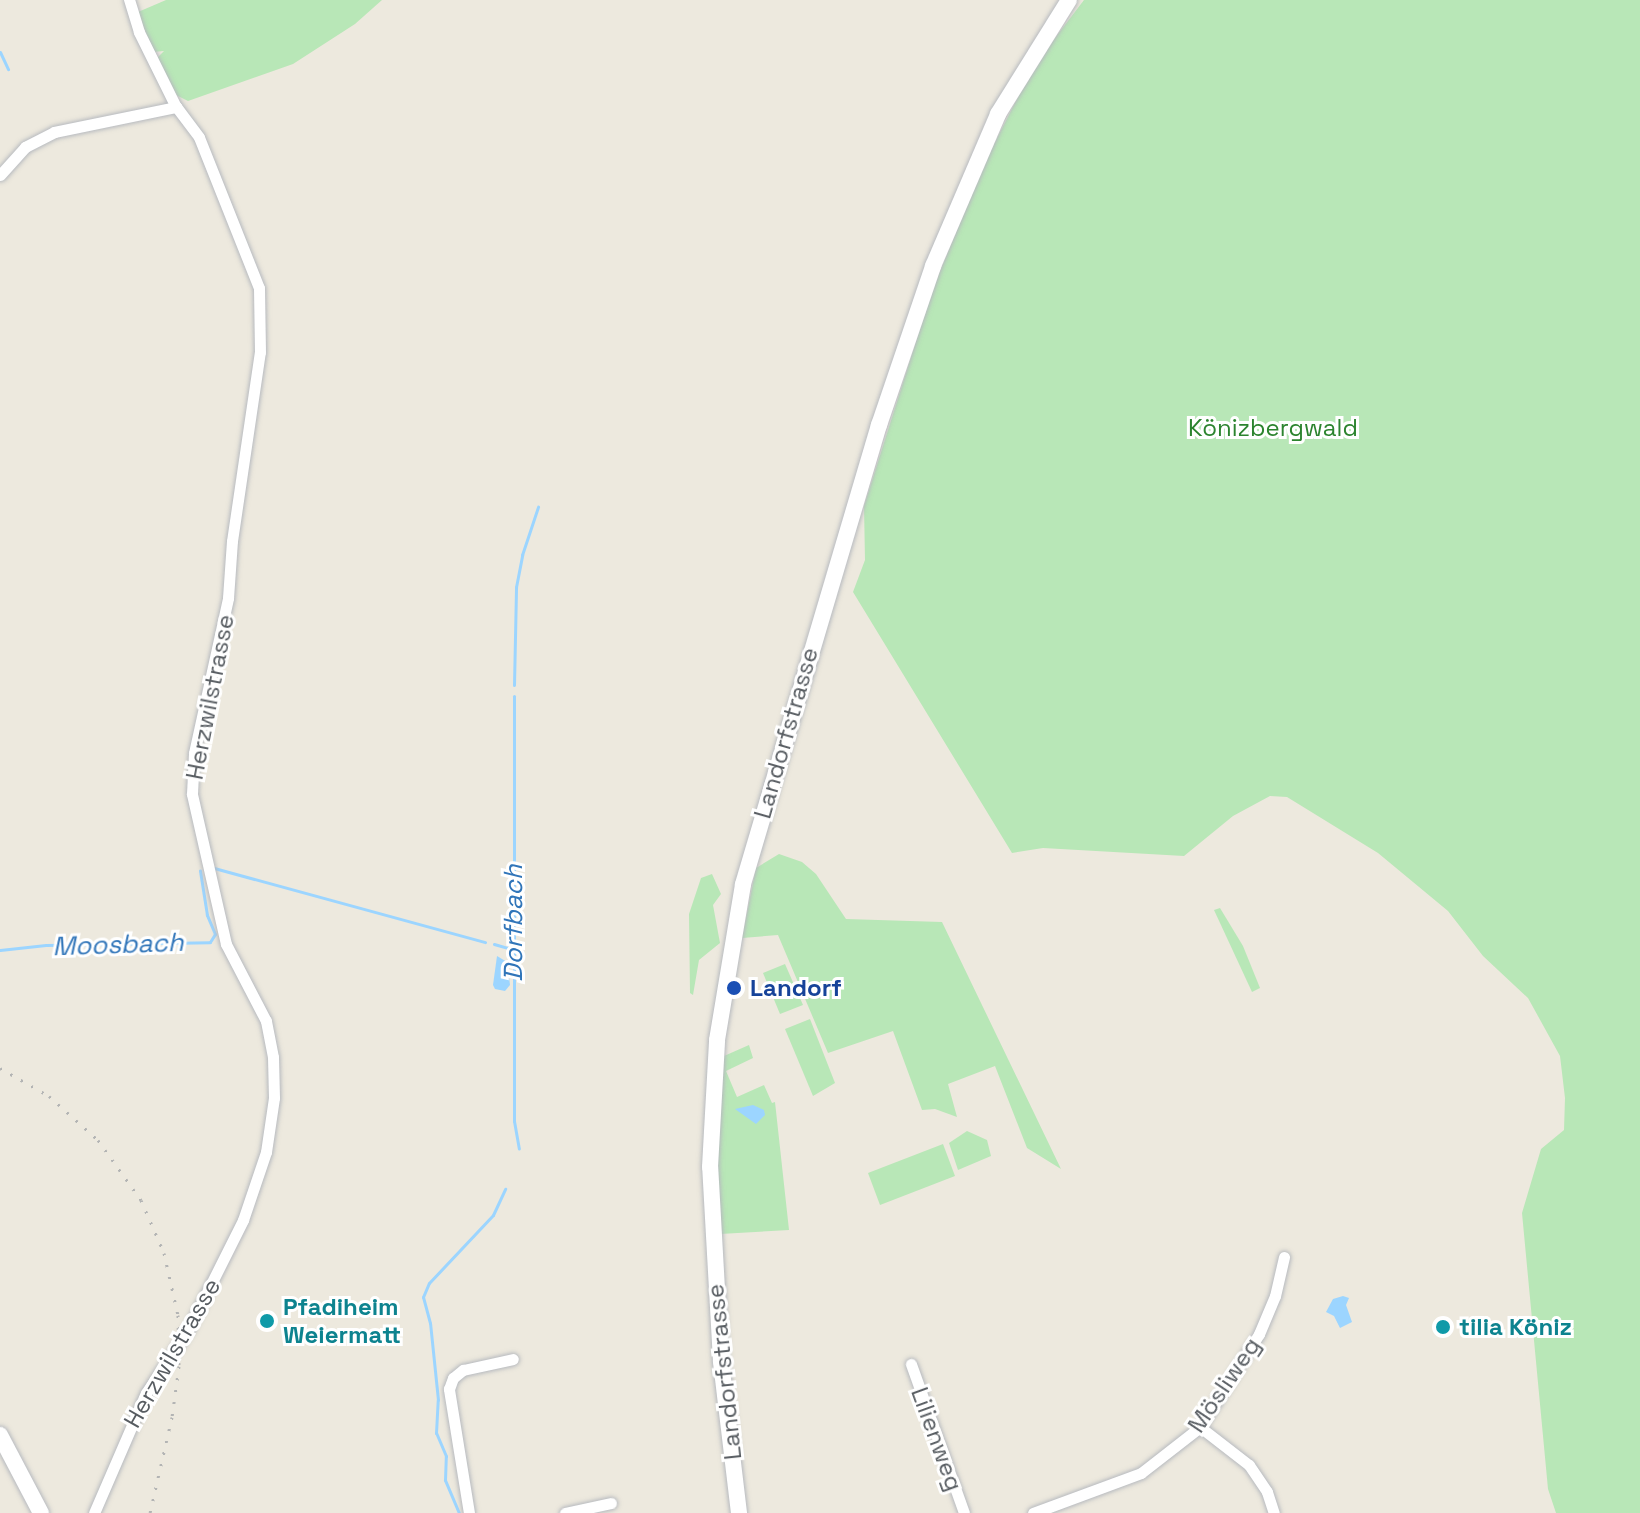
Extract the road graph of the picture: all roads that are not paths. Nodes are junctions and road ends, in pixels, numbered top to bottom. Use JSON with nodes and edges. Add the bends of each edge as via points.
{"nodes":[{"id":1,"x":129,"y":0,"type":"edge"},
{"id":2,"x":1069,"y":0,"type":"edge"},
{"id":3,"x":176,"y":107,"type":"junction"},
{"id":4,"x":0,"y":175,"type":"edge"},
{"id":5,"x":1284,"y":1257,"type":"dead end"},
{"id":6,"x":513,"y":1359,"type":"dead end"},
{"id":7,"x":911,"y":1364,"type":"dead end"},
{"id":8,"x":1200,"y":1427,"type":"junction"},
{"id":9,"x":0,"y":1435,"type":"edge"},
{"id":10,"x":611,"y":1503,"type":"dead end"},
{"id":11,"x":41,"y":1513,"type":"edge"},
{"id":12,"x":94,"y":1513,"type":"edge"},
{"id":13,"x":469,"y":1513,"type":"edge"},
{"id":14,"x":565,"y":1513,"type":"edge"},
{"id":15,"x":739,"y":1513,"type":"edge"},
{"id":16,"x":964,"y":1513,"type":"edge"},
{"id":17,"x":1033,"y":1513,"type":"edge"},
{"id":18,"x":1274,"y":1513,"type":"edge"}],
"edges":[{"from":1,"to":3,"type":"street","name":"Herzwilstrasse"},
{"from":2,"to":15,"type":"street","name":"Landorfstrasse","via":[[998,114],[933,266],[879,425],[743,884],[717,1040],[710,1167],[720,1347]]},
{"from":3,"to":4,"type":"street","via":[[54,132],[25,147]]},
{"from":3,"to":12,"type":"street","name":"Herzwilstrasse","via":[[199,137],[259,288],[260,352],[228,598],[194,753],[192,794],[226,944],[266,1021],[274,1098],[266,1152],[243,1220],[189,1328],[146,1393]]},
{"from":5,"to":8,"type":"street","name":"Mösliweg","via":[[1259,1334]]},
{"from":6,"to":13,"type":"street","via":[[463,1370],[449,1389]]},
{"from":7,"to":16,"type":"street","name":"Lilienweg"},
{"from":8,"to":17,"type":"street","name":"Mösliweg","via":[[1141,1473]]},
{"from":8,"to":18,"type":"street","via":[[1249,1465]]},
{"from":9,"to":11,"type":"street"},
{"from":10,"to":14,"type":"street"}]}
